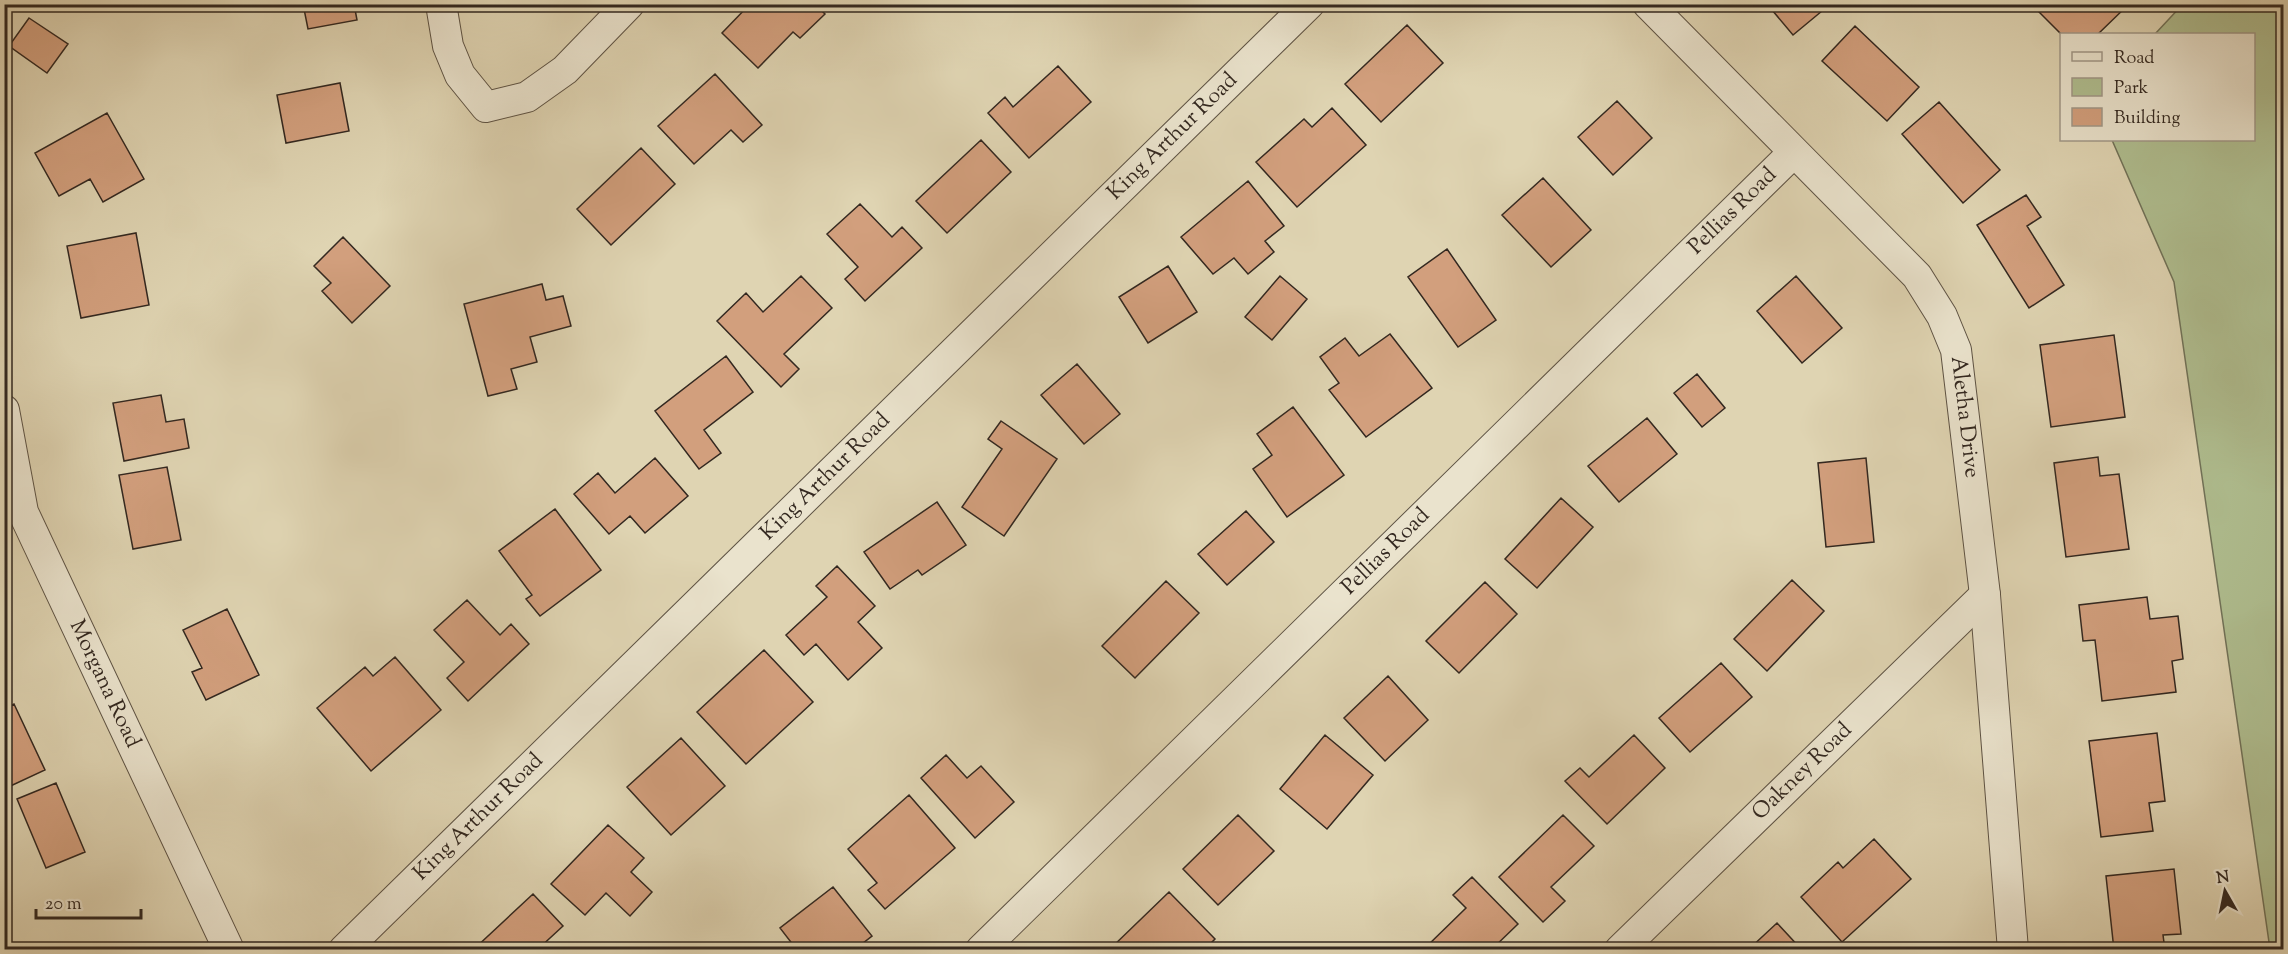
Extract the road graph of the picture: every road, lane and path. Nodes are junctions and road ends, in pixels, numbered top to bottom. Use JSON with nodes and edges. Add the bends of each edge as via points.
{"nodes":[{"id":1,"x":441,"y":4,"type":"edge"},
{"id":2,"x":629,"y":4,"type":"edge"},
{"id":3,"x":1309,"y":4,"type":"edge"},
{"id":4,"x":1648,"y":4,"type":"edge"},
{"id":5,"x":1793,"y":153,"type":"junction"},
{"id":6,"x":4,"y":410,"type":"edge"},
{"id":7,"x":1984,"y":595,"type":"junction"},
{"id":8,"x":229,"y":950,"type":"edge"},
{"id":9,"x":344,"y":950,"type":"edge"},
{"id":10,"x":981,"y":950,"type":"edge"},
{"id":11,"x":1620,"y":950,"type":"edge"},
{"id":12,"x":2013,"y":950,"type":"edge"}],
"edges":[{"from":1,"to":2,"type":"street","via":[[448,46],[460,75],[486,107],[527,97],[565,70]]},
{"from":3,"to":9,"type":"street","name":"King Arthur Road"},
{"from":4,"to":5,"type":"street","name":"Aletha Drive"},
{"from":5,"to":7,"type":"street","name":"Aletha Drive","via":[[1917,276],[1942,316],[1956,350]]},
{"from":5,"to":10,"type":"street","name":"Pellias Road"},
{"from":6,"to":8,"type":"street","name":"Morgana Road","via":[[23,512]]},
{"from":7,"to":11,"type":"street","name":"Oakney Road"},
{"from":7,"to":12,"type":"street","name":"Aletha Drive"}]}
